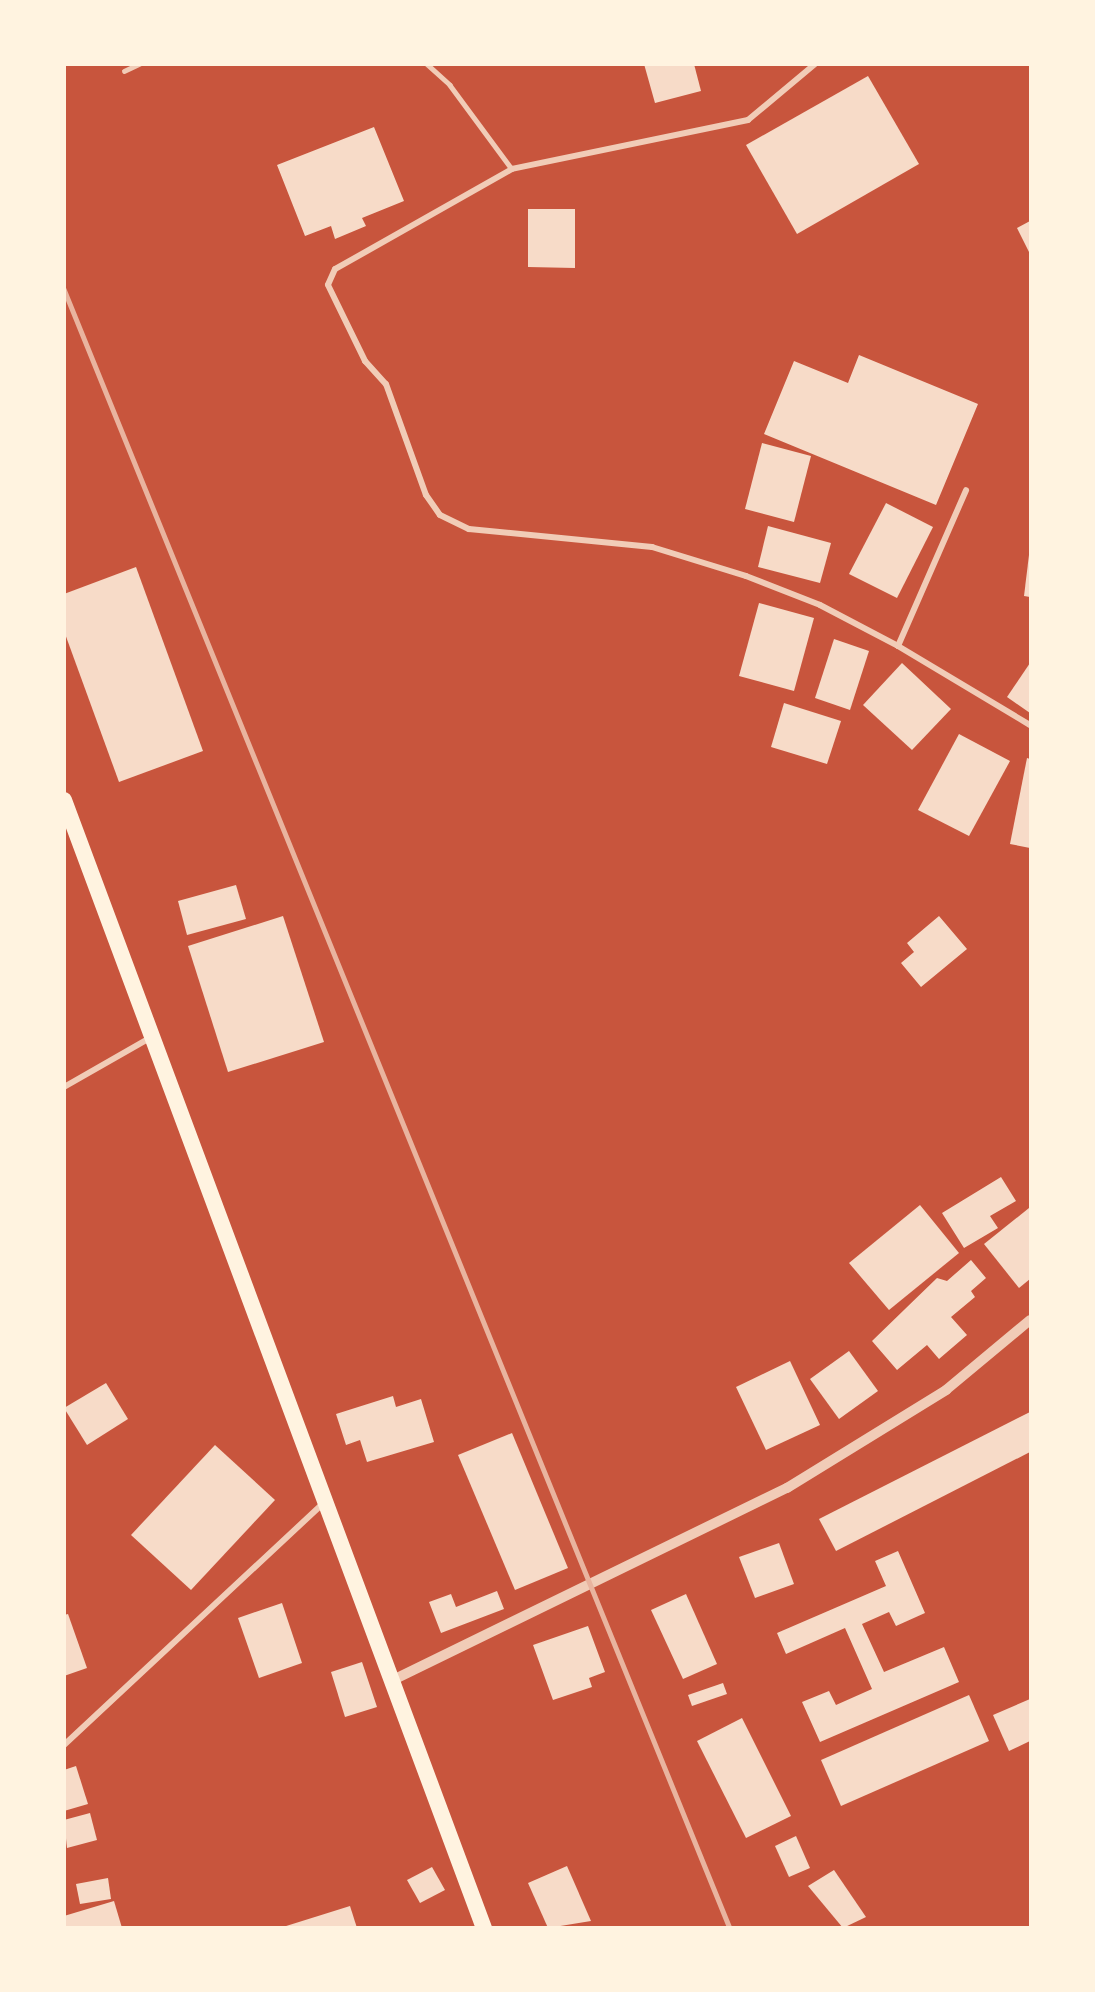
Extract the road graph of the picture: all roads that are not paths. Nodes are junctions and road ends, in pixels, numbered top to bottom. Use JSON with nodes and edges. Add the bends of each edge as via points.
{"nodes":[{"id":1,"x":139,"y":64,"type":"edge"},
{"id":2,"x":427,"y":64,"type":"edge"},
{"id":3,"x":815,"y":64,"type":"edge"},
{"id":4,"x":124,"y":71,"type":"dead end"},
{"id":5,"x":512,"y":169,"type":"junction"},
{"id":6,"x":966,"y":490,"type":"dead end"},
{"id":7,"x":898,"y":646,"type":"junction"},
{"id":8,"x":1030,"y":725,"type":"edge"},
{"id":9,"x":64,"y":800,"type":"edge"},
{"id":10,"x":152,"y":1037,"type":"junction"},
{"id":11,"x":64,"y":1087,"type":"edge"},
{"id":12,"x":1030,"y":1320,"type":"edge"},
{"id":13,"x":322,"y":1504,"type":"junction"},
{"id":14,"x":395,"y":1679,"type":"junction"},
{"id":15,"x":64,"y":1745,"type":"edge"},
{"id":16,"x":484,"y":1928,"type":"edge"}],
"edges":[{"from":1,"to":4,"type":"lane"},
{"from":2,"to":5,"type":"lane","via":[[450,85]]},
{"from":3,"to":5,"type":"street","via":[[748,120]]},
{"from":5,"to":7,"type":"street","via":[[335,268],[328,285],[365,361],[386,384],[426,495],[440,515],[469,528],[652,548],[799,597]]},
{"from":6,"to":7,"type":"street"},
{"from":7,"to":8,"type":"street"},
{"from":9,"to":10,"type":"highway"},
{"from":10,"to":11,"type":"street"},
{"from":10,"to":13,"type":"highway"},
{"from":12,"to":14,"type":"street","via":[[946,1390],[787,1488]]},
{"from":13,"to":14,"type":"highway"},
{"from":13,"to":15,"type":"street"},
{"from":14,"to":16,"type":"highway"}]}
